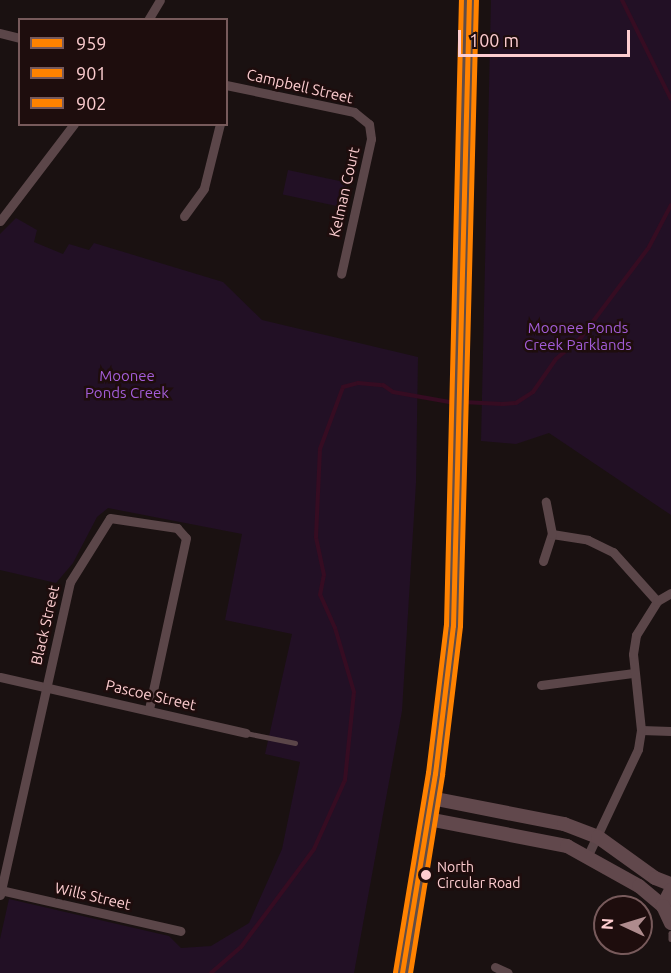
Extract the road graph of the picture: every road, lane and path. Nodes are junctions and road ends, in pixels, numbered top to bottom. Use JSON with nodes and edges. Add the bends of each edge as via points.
{"nodes":[{"id":1,"x":160,"y":0,"type":"edge"},
{"id":2,"x":469,"y":0,"type":"edge"},
{"id":3,"x":149,"y":18,"type":"edge"},
{"id":4,"x":0,"y":33,"type":"edge"},
{"id":5,"x":18,"y":38,"type":"edge"},
{"id":6,"x":228,"y":88,"type":"edge"},
{"id":7,"x":365,"y":119,"type":"joint"},
{"id":8,"x":72,"y":126,"type":"edge"},
{"id":9,"x":220,"y":126,"type":"edge"},
{"id":10,"x":184,"y":216,"type":"dead end"},
{"id":11,"x":0,"y":221,"type":"edge"},
{"id":12,"x":341,"y":274,"type":"dead end"},
{"id":13,"x":546,"y":502,"type":"dead end"},
{"id":14,"x":552,"y":534,"type":"junction"},
{"id":15,"x":543,"y":561,"type":"dead end"},
{"id":16,"x":671,"y":593,"type":"edge"},
{"id":17,"x":657,"y":600,"type":"junction"},
{"id":18,"x":634,"y":674,"type":"junction"},
{"id":19,"x":0,"y":677,"type":"edge"},
{"id":20,"x":541,"y":686,"type":"dead end"},
{"id":21,"x":46,"y":688,"type":"junction"},
{"id":22,"x":149,"y":709,"type":"junction"},
{"id":23,"x":641,"y":730,"type":"junction"},
{"id":24,"x":671,"y":731,"type":"edge"},
{"id":25,"x":246,"y":733,"type":"joint"},
{"id":26,"x":295,"y":743,"type":"dead end"},
{"id":27,"x":431,"y":798,"type":"junction"},
{"id":28,"x":516,"y":813,"type":"junction"},
{"id":29,"x":428,"y":819,"type":"junction"},
{"id":30,"x":514,"y":835,"type":"junction"},
{"id":31,"x":598,"y":837,"type":"junction"},
{"id":32,"x":588,"y":855,"type":"junction"},
{"id":33,"x":671,"y":884,"type":"edge"},
{"id":34,"x":671,"y":890,"type":"edge"},
{"id":35,"x":0,"y":892,"type":"edge"},
{"id":36,"x":663,"y":906,"type":"junction"},
{"id":37,"x":671,"y":923,"type":"edge"},
{"id":38,"x":180,"y":932,"type":"dead end"},
{"id":39,"x":671,"y":933,"type":"edge"},
{"id":40,"x":671,"y":939,"type":"edge"},
{"id":41,"x":495,"y":967,"type":"dead end"},
{"id":42,"x":402,"y":973,"type":"edge"},
{"id":43,"x":508,"y":973,"type":"edge"}],
"edges":[{"from":1,"to":3,"type":"street"},
{"from":2,"to":27,"type":"main road","via":[[453,626]]},
{"from":4,"to":5,"type":"street"},
{"from":6,"to":7,"type":"street","name":"Campbell Street","via":[[354,112]]},
{"from":7,"to":12,"type":"street","name":"Kelman Court","via":[[371,128],[371,139]]},
{"from":8,"to":11,"type":"street"},
{"from":9,"to":10,"type":"street","via":[[204,188]]},
{"from":13,"to":14,"type":"street"},
{"from":14,"to":15,"type":"street"},
{"from":14,"to":17,"type":"street","via":[[588,540],[613,552]]},
{"from":16,"to":17,"type":"street"},
{"from":17,"to":18,"type":"street","via":[[636,635]]},
{"from":18,"to":20,"type":"street"},
{"from":18,"to":23,"type":"street"},
{"from":19,"to":21,"type":"street","name":"Pascoe Street"},
{"from":21,"to":22,"type":"street","name":"Pascoe Street"},
{"from":21,"to":22,"type":"street","name":"Black Street","via":[[70,582],[104,523],[115,518],[177,528],[184,534],[185,543]]},
{"from":21,"to":35,"type":"street","name":"Black Street"},
{"from":22,"to":25,"type":"street","name":"Pascoe Street"},
{"from":23,"to":24,"type":"street"},
{"from":23,"to":31,"type":"street","via":[[626,780]]},
{"from":25,"to":26,"type":"lane","name":"Pascoe Street"},
{"from":27,"to":28,"type":"street"},
{"from":27,"to":29,"type":"main road"},
{"from":28,"to":30,"type":"street"},
{"from":28,"to":31,"type":"street"},
{"from":29,"to":30,"type":"street"},
{"from":29,"to":42,"type":"main road"},
{"from":30,"to":32,"type":"street","via":[[567,846]]},
{"from":31,"to":32,"type":"street"},
{"from":31,"to":33,"type":"street","via":[[655,878]]},
{"from":32,"to":36,"type":"street","via":[[639,886]]},
{"from":34,"to":36,"type":"street"},
{"from":35,"to":38,"type":"street","name":"Wills Street"},
{"from":36,"to":37,"type":"street"},
{"from":39,"to":40,"type":"lane"},
{"from":41,"to":43,"type":"street"}]}
